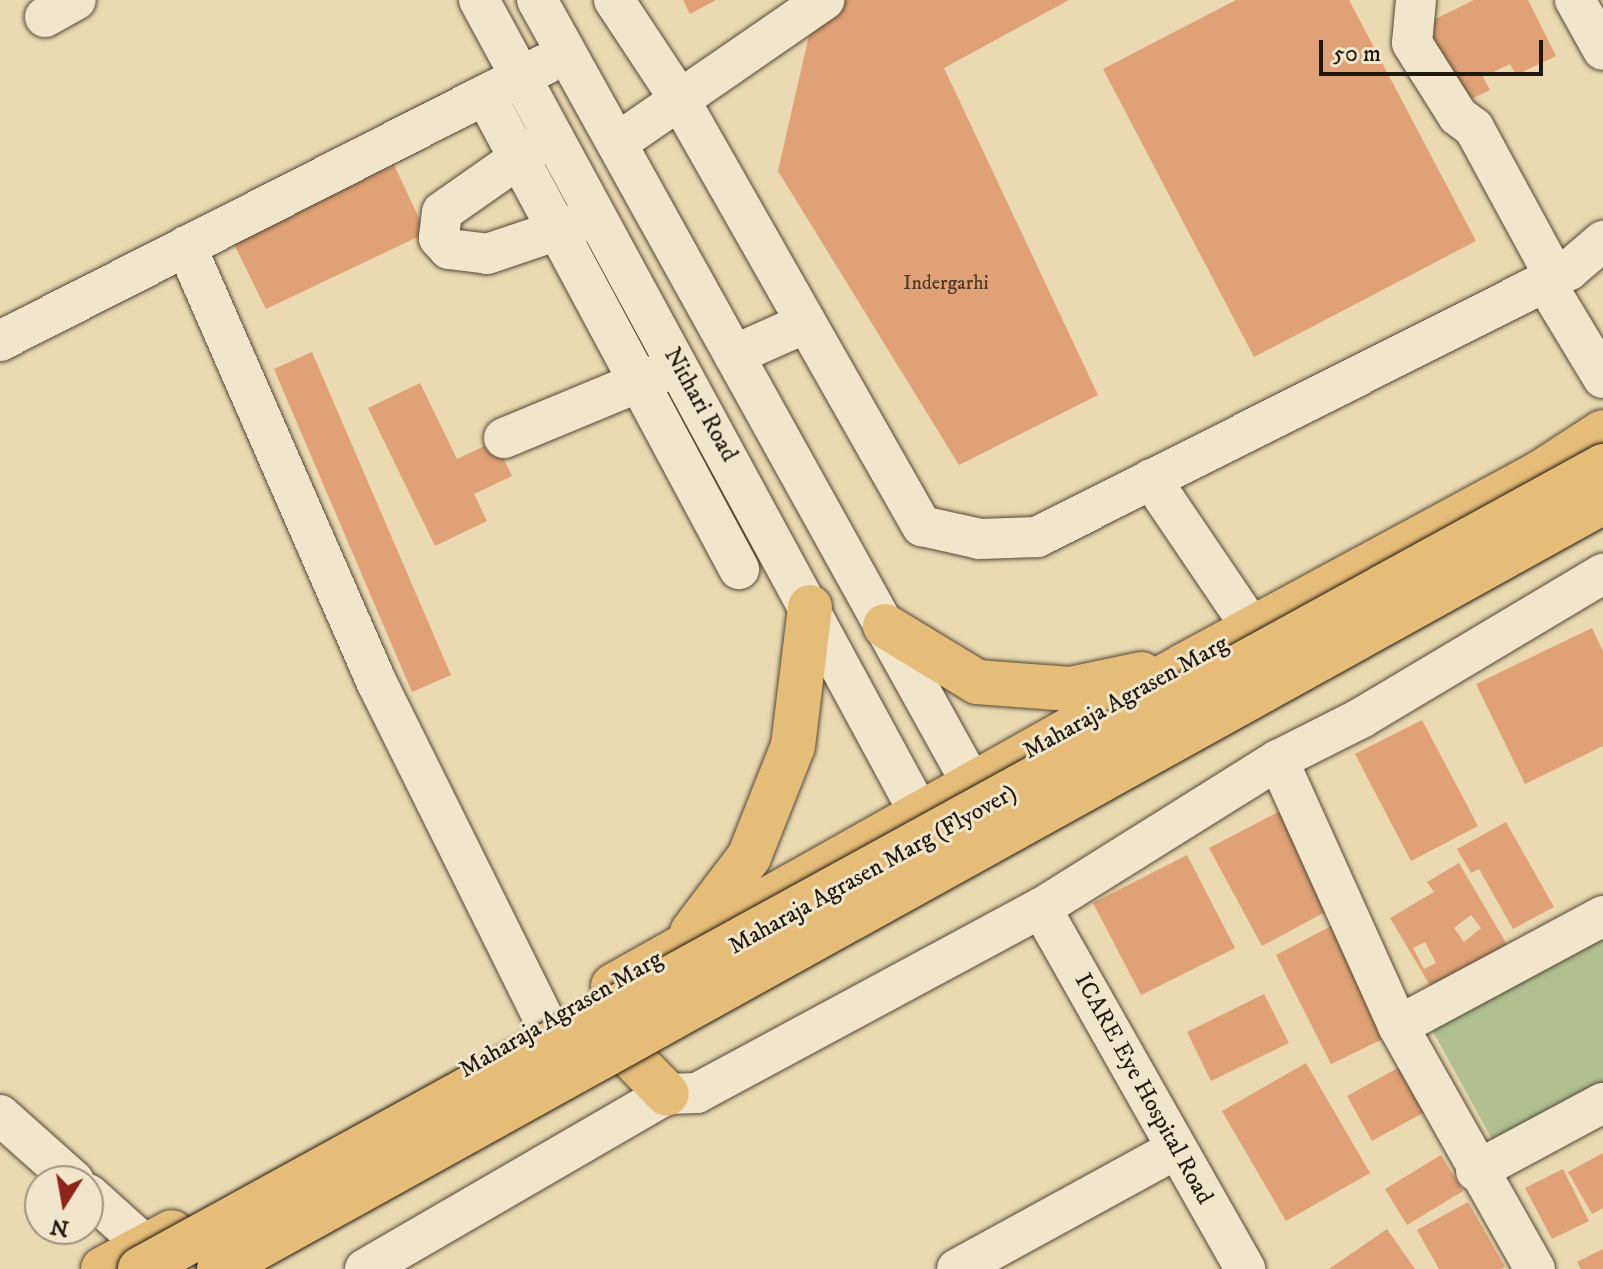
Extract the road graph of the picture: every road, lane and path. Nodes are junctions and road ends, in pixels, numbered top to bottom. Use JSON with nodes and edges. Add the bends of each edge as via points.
{"nodes":[{"id":1,"x":479,"y":0,"type":"edge"},
{"id":2,"x":537,"y":0,"type":"edge"},
{"id":3,"x":614,"y":0,"type":"edge"},
{"id":4,"x":824,"y":0,"type":"edge"},
{"id":5,"x":1416,"y":0,"type":"edge"},
{"id":6,"x":1575,"y":0,"type":"edge"},
{"id":7,"x":1603,"y":50,"type":"edge"},
{"id":8,"x":567,"y":54,"type":"junction"},
{"id":9,"x":521,"y":77,"type":"junction"},
{"id":10,"x":485,"y":95,"type":"junction"},
{"id":11,"x":678,"y":97,"type":"junction"},
{"id":12,"x":553,"y":135,"type":"junction"},
{"id":13,"x":617,"y":143,"type":"junction"},
{"id":14,"x":518,"y":157,"type":"junction"},
{"id":15,"x":597,"y":216,"type":"junction"},
{"id":16,"x":559,"y":233,"type":"junction"},
{"id":17,"x":1603,"y":241,"type":"edge"},
{"id":18,"x":186,"y":246,"type":"junction"},
{"id":19,"x":1550,"y":279,"type":"junction"},
{"id":20,"x":806,"y":323,"type":"junction"},
{"id":21,"x":0,"y":341,"type":"edge"},
{"id":22,"x":734,"y":355,"type":"junction"},
{"id":23,"x":679,"y":366,"type":"junction"},
{"id":24,"x":1603,"y":378,"type":"edge"},
{"id":25,"x":639,"y":382,"type":"junction"},
{"id":26,"x":1603,"y":432,"type":"edge"},
{"id":27,"x":504,"y":438,"type":"dead end"},
{"id":28,"x":1603,"y":466,"type":"edge"},
{"id":29,"x":1151,"y":479,"type":"junction"},
{"id":30,"x":1603,"y":502,"type":"edge"},
{"id":31,"x":1603,"y":512,"type":"edge"},
{"id":32,"x":739,"y":569,"type":"dead end"},
{"id":33,"x":1603,"y":574,"type":"edge"},
{"id":34,"x":810,"y":607,"type":"junction"},
{"id":35,"x":885,"y":626,"type":"junction"},
{"id":36,"x":1252,"y":628,"type":"junction"},
{"id":37,"x":1183,"y":666,"type":"junction"},
{"id":38,"x":1278,"y":760,"type":"junction"},
{"id":39,"x":971,"y":783,"type":"junction"},
{"id":40,"x":922,"y":811,"type":"junction"},
{"id":41,"x":1007,"y":848,"type":"junction"},
{"id":42,"x":951,"y":879,"type":"junction"},
{"id":43,"x":1041,"y":908,"type":"junction"},
{"id":44,"x":1603,"y":916,"type":"edge"},
{"id":45,"x":681,"y":947,"type":"junction"},
{"id":46,"x":547,"y":1025,"type":"junction"},
{"id":47,"x":1398,"y":1026,"type":"junction"},
{"id":48,"x":629,"y":1055,"type":"junction"},
{"id":49,"x":667,"y":1094,"type":"junction"},
{"id":50,"x":1603,"y":1103,"type":"edge"},
{"id":51,"x":0,"y":1115,"type":"edge"},
{"id":52,"x":1176,"y":1149,"type":"junction"},
{"id":53,"x":56,"y":1165,"type":"edge"},
{"id":54,"x":1476,"y":1171,"type":"junction"},
{"id":55,"x":104,"y":1212,"type":"edge"},
{"id":56,"x":143,"y":1257,"type":"edge"},
{"id":57,"x":962,"y":1268,"type":"edge"},
{"id":58,"x":103,"y":1269,"type":"edge"},
{"id":59,"x":219,"y":1269,"type":"edge"},
{"id":60,"x":255,"y":1269,"type":"edge"},
{"id":61,"x":365,"y":1269,"type":"edge"},
{"id":62,"x":1245,"y":1269,"type":"edge"},
{"id":63,"x":1535,"y":1269,"type":"edge"}],
"edges":[{"from":1,"to":9,"type":"street","name":"Nithari Road"},
{"from":2,"to":8,"type":"street"},
{"from":3,"to":11,"type":"street"},
{"from":4,"to":11,"type":"street"},
{"from":5,"to":19,"type":"street","via":[[1412,43],[1458,116],[1474,128]]},
{"from":6,"to":7,"type":"street"},
{"from":8,"to":9,"type":"street"},
{"from":8,"to":13,"type":"street"},
{"from":9,"to":10,"type":"street"},
{"from":9,"to":12,"type":"street","name":"Nithari Road"},
{"from":10,"to":14,"type":"street"},
{"from":10,"to":18,"type":"street"},
{"from":11,"to":13,"type":"street"},
{"from":11,"to":20,"type":"street"},
{"from":12,"to":14,"type":"street"},
{"from":12,"to":15,"type":"street","name":"Nithari Road"},
{"from":13,"to":22,"type":"street"},
{"from":14,"to":16,"type":"street"},
{"from":14,"to":16,"type":"street","via":[[442,212],[439,238],[449,249],[487,254]]},
{"from":15,"to":16,"type":"street"},
{"from":15,"to":23,"type":"street","name":"Nithari Road"},
{"from":16,"to":25,"type":"street"},
{"from":17,"to":19,"type":"street"},
{"from":18,"to":21,"type":"street"},
{"from":18,"to":46,"type":"street","via":[[377,683]]},
{"from":19,"to":24,"type":"street"},
{"from":19,"to":29,"type":"street"},
{"from":20,"to":22,"type":"street"},
{"from":20,"to":29,"type":"street","via":[[922,526],[980,539],[1037,537]]},
{"from":22,"to":35,"type":"street"},
{"from":23,"to":25,"type":"street"},
{"from":23,"to":34,"type":"street","name":"Nithari Road"},
{"from":25,"to":27,"type":"street"},
{"from":25,"to":32,"type":"street"},
{"from":26,"to":36,"type":"main road","name":"Maharaja Agrasen Marg","via":[[1540,473]]},
{"from":28,"to":56,"type":"main road","name":"Maharaja Agrasen Marg (Flyover)","bridge":true},
{"from":29,"to":36,"type":"street"},
{"from":30,"to":59,"type":"main road","name":"Maharaja Agrasen Marg (Flyover)","bridge":true},
{"from":31,"to":41,"type":"main road"},
{"from":33,"to":38,"type":"street","via":[[1361,718]]},
{"from":34,"to":40,"type":"street","name":"Nithari Road"},
{"from":34,"to":45,"type":"main road","via":[[793,746],[749,857]]},
{"from":35,"to":37,"type":"main road","via":[[977,682],[1070,689]]},
{"from":35,"to":39,"type":"street"},
{"from":36,"to":37,"type":"main road","name":"Maharaja Agrasen Marg"},
{"from":37,"to":39,"type":"main road","name":"Maharaja Agrasen Marg"},
{"from":38,"to":43,"type":"street"},
{"from":38,"to":47,"type":"street"},
{"from":39,"to":40,"type":"main road","name":"Maharaja Agrasen Marg"},
{"from":39,"to":41,"type":"street"},
{"from":40,"to":42,"type":"street","name":"Nithari Road"},
{"from":40,"to":45,"type":"main road","name":"Maharaja Agrasen Marg"},
{"from":41,"to":42,"type":"main road"},
{"from":42,"to":48,"type":"main road"},
{"from":43,"to":49,"type":"street","via":[[697,1093]]},
{"from":43,"to":52,"type":"street","name":"ICARE Eye Hospital Road"},
{"from":44,"to":47,"type":"street"},
{"from":45,"to":46,"type":"main road","name":"Maharaja Agrasen Marg"},
{"from":46,"to":56,"type":"main road","name":"Maharaja Agrasen Marg"},
{"from":47,"to":54,"type":"street"},
{"from":48,"to":49,"type":"main road"},
{"from":48,"to":60,"type":"main road"},
{"from":49,"to":61,"type":"street"},
{"from":50,"to":54,"type":"street"},
{"from":51,"to":53,"type":"street"},
{"from":52,"to":57,"type":"street"},
{"from":52,"to":62,"type":"street","name":"ICARE Eye Hospital Road"},
{"from":54,"to":63,"type":"street"},
{"from":55,"to":56,"type":"street"},
{"from":56,"to":58,"type":"main road","name":"Maharaja Agrasen Marg"}]}
